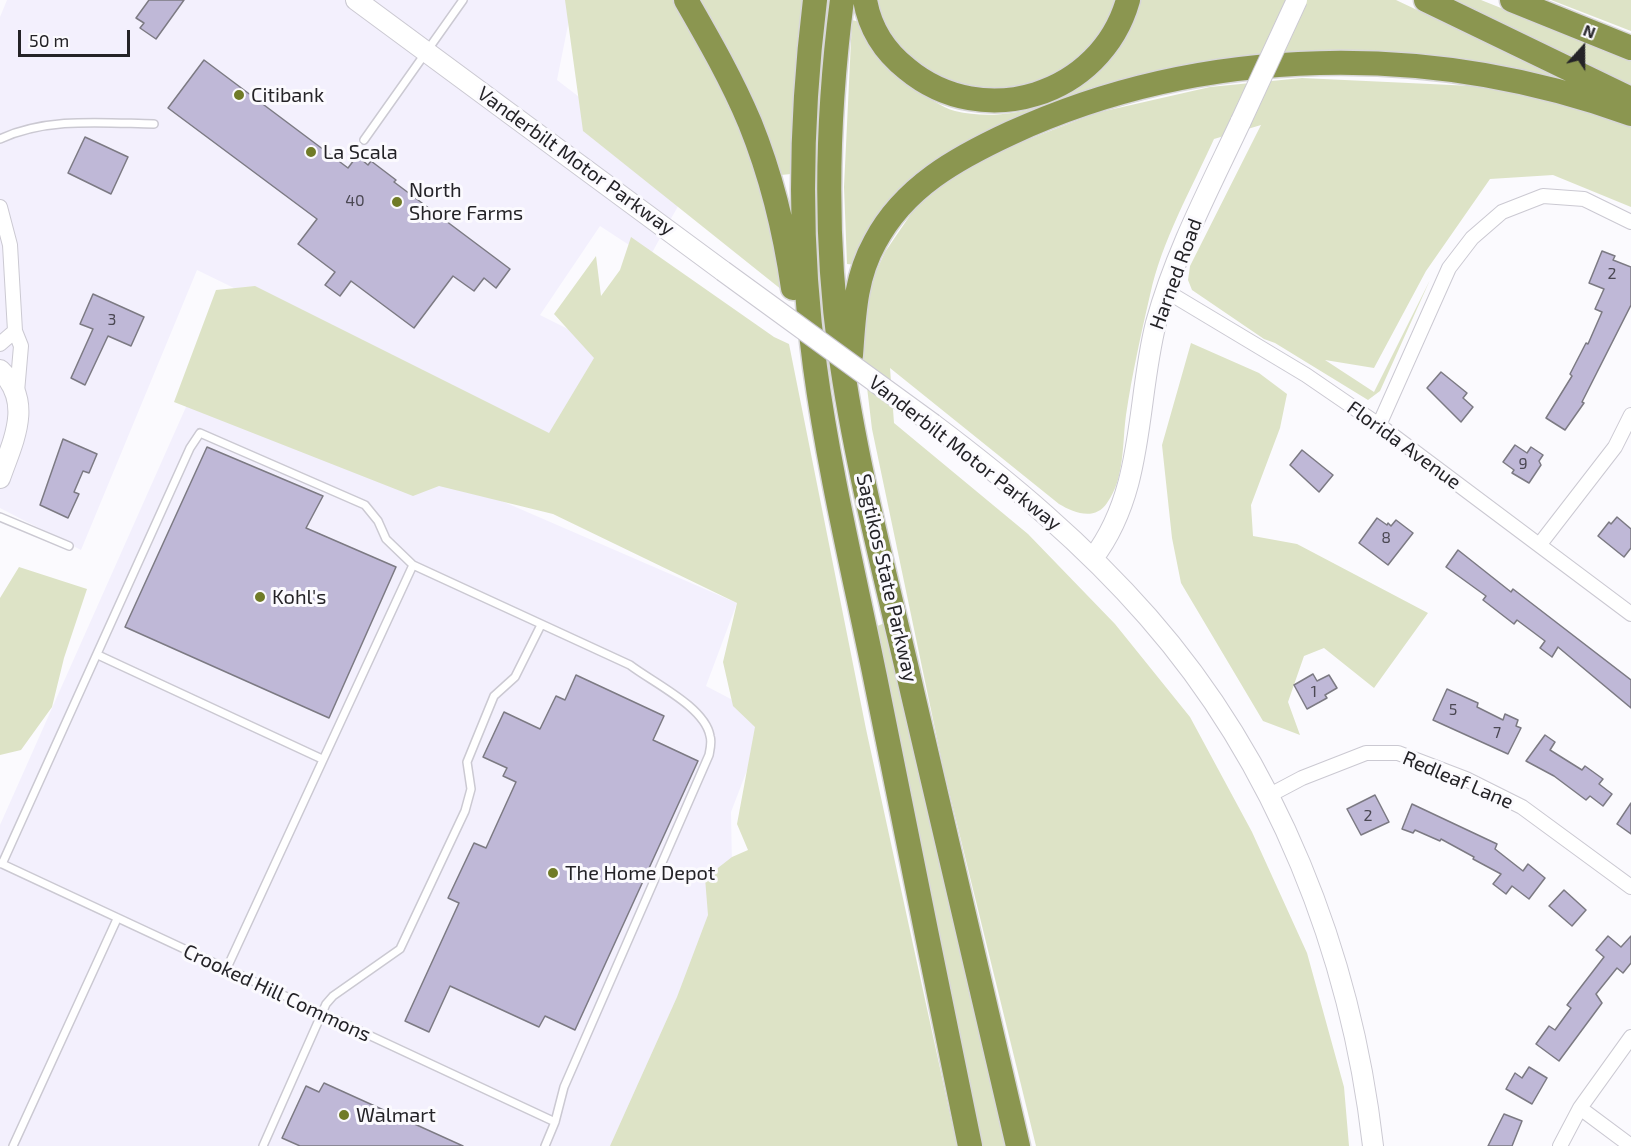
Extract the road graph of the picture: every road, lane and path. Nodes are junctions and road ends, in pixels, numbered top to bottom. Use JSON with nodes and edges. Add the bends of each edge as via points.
{"nodes":[{"id":1,"x":356,"y":0,"type":"edge"},
{"id":2,"x":462,"y":0,"type":"edge"},
{"id":3,"x":686,"y":0,"type":"edge"},
{"id":4,"x":815,"y":0,"type":"edge"},
{"id":5,"x":842,"y":0,"type":"edge"},
{"id":6,"x":865,"y":0,"type":"edge"},
{"id":7,"x":1128,"y":0,"type":"edge"},
{"id":8,"x":1297,"y":0,"type":"edge"},
{"id":9,"x":1426,"y":0,"type":"edge"},
{"id":10,"x":1512,"y":0,"type":"edge"},
{"id":11,"x":1631,"y":48,"type":"edge"},
{"id":12,"x":426,"y":51,"type":"junction"},
{"id":13,"x":1631,"y":99,"type":"edge"},
{"id":14,"x":1631,"y":114,"type":"edge"},
{"id":15,"x":154,"y":124,"type":"dead end"},
{"id":16,"x":0,"y":139,"type":"edge"},
{"id":17,"x":364,"y":140,"type":"dead end"},
{"id":18,"x":0,"y":207,"type":"edge"},
{"id":19,"x":1631,"y":222,"type":"edge"},
{"id":20,"x":1166,"y":291,"type":"junction"},
{"id":21,"x":15,"y":331,"type":"junction"},
{"id":22,"x":0,"y":344,"type":"edge"},
{"id":23,"x":0,"y":370,"type":"edge"},
{"id":24,"x":17,"y":392,"type":"junction"},
{"id":25,"x":848,"y":404,"type":"junction"},
{"id":26,"x":1631,"y":415,"type":"edge"},
{"id":27,"x":1379,"y":425,"type":"junction"},
{"id":28,"x":0,"y":478,"type":"edge"},
{"id":29,"x":836,"y":486,"type":"junction"},
{"id":30,"x":0,"y":517,"type":"edge"},
{"id":31,"x":1540,"y":544,"type":"junction"},
{"id":32,"x":69,"y":546,"type":"dead end"},
{"id":33,"x":1093,"y":558,"type":"junction"},
{"id":34,"x":413,"y":565,"type":"junction"},
{"id":35,"x":1631,"y":614,"type":"edge"},
{"id":36,"x":541,"y":625,"type":"junction"},
{"id":37,"x":98,"y":655,"type":"junction"},
{"id":38,"x":322,"y":759,"type":"junction"},
{"id":39,"x":1268,"y":796,"type":"junction"},
{"id":40,"x":1,"y":864,"type":"edge"},
{"id":41,"x":1631,"y":887,"type":"edge"},
{"id":42,"x":117,"y":919,"type":"junction"},
{"id":43,"x":226,"y":969,"type":"junction"},
{"id":44,"x":322,"y":1014,"type":"junction"},
{"id":45,"x":1631,"y":1037,"type":"edge"},
{"id":46,"x":1580,"y":1108,"type":"junction"},
{"id":47,"x":555,"y":1122,"type":"junction"},
{"id":48,"x":13,"y":1146,"type":"edge"},
{"id":49,"x":263,"y":1146,"type":"edge"},
{"id":50,"x":545,"y":1146,"type":"edge"},
{"id":51,"x":970,"y":1146,"type":"edge"},
{"id":52,"x":1018,"y":1146,"type":"edge"},
{"id":53,"x":1373,"y":1146,"type":"edge"},
{"id":54,"x":1560,"y":1146,"type":"edge"},
{"id":55,"x":1631,"y":1146,"type":"edge"}],
"edges":[{"from":1,"to":12,"type":"main road","name":"Vanderbilt Motor Parkway"},
{"from":2,"to":12,"type":"lane"},
{"from":3,"to":29,"type":"highway","via":[[734,86],[758,146],[789,261],[809,409]]},
{"from":4,"to":29,"type":"highway","name":"Sagtikos State Parkway","via":[[803,145],[804,252],[815,367]]},
{"from":5,"to":25,"type":"highway","name":"Sagtikos State Parkway","via":[[833,91],[830,210],[834,298]]},
{"from":6,"to":7,"type":"highway","via":[[880,41],[904,67],[935,89],[989,102],[1024,99],[1068,81],[1104,48]]},
{"from":8,"to":20,"type":"main road","name":"Harned Road","bridge":true},
{"from":9,"to":13,"type":"highway"},
{"from":10,"to":11,"type":"highway"},
{"from":12,"to":17,"type":"lane"},
{"from":12,"to":33,"type":"main road","name":"Vanderbilt Motor Parkway","bridge":true,"via":[[933,424],[1020,492]]},
{"from":14,"to":25,"type":"highway","via":[[1555,89],[1472,72],[1298,64],[1181,78],[1056,114],[949,165],[912,194],[883,228],[856,290]]},
{"from":15,"to":16,"type":"lane","via":[[73,122]]},
{"from":18,"to":21,"type":"street","via":[[12,258]]},
{"from":19,"to":27,"type":"street","via":[[1584,199],[1543,196],[1502,212],[1472,238],[1449,268]]},
{"from":20,"to":27,"type":"street","name":"Florida Avenue","via":[[1306,375]]},
{"from":20,"to":33,"type":"main road","name":"Harned Road","via":[[1149,359],[1130,484],[1114,523]]},
{"from":21,"to":22,"type":"street"},
{"from":21,"to":24,"type":"street","via":[[21,352]]},
{"from":23,"to":24,"type":"main road"},
{"from":24,"to":28,"type":"main road","via":[[16,427]]},
{"from":25,"to":52,"type":"highway","name":"Sagtikos State Parkway"},
{"from":26,"to":31,"type":"street","via":[[1615,447]]},
{"from":27,"to":31,"type":"street","name":"Florida Avenue"},
{"from":29,"to":51,"type":"highway","name":"Sagtikos State Parkway"},
{"from":30,"to":32,"type":"lane"},
{"from":31,"to":35,"type":"street","name":"Florida Avenue"},
{"from":33,"to":39,"type":"main road","name":"Vanderbilt Motor Parkway","via":[[1149,618],[1188,668]]},
{"from":34,"to":36,"type":"lane"},
{"from":34,"to":37,"type":"lane","via":[[386,539],[378,521],[364,505],[200,433]]},
{"from":34,"to":38,"type":"lane"},
{"from":36,"to":44,"type":"lane","via":[[515,677],[494,696],[467,762],[471,789],[465,811],[400,949],[333,996]]},
{"from":36,"to":47,"type":"lane","via":[[630,665],[651,682],[673,692],[694,711],[711,735],[709,755],[564,1087]]},
{"from":37,"to":38,"type":"lane"},
{"from":37,"to":40,"type":"lane"},
{"from":38,"to":43,"type":"lane"},
{"from":39,"to":41,"type":"street","name":"Redleaf Lane","via":[[1302,777],[1366,753],[1398,753],[1466,779],[1522,807]]},
{"from":39,"to":53,"type":"main road","name":"Vanderbilt Motor Parkway","via":[[1309,883],[1340,970],[1361,1056]]},
{"from":40,"to":42,"type":"lane","name":"Crooked Hill Commons"},
{"from":42,"to":43,"type":"lane","name":"Crooked Hill Commons"},
{"from":42,"to":48,"type":"lane"},
{"from":43,"to":44,"type":"lane","name":"Crooked Hill Commons"},
{"from":44,"to":47,"type":"lane","name":"Crooked Hill Commons"},
{"from":44,"to":49,"type":"lane"},
{"from":45,"to":46,"type":"street"},
{"from":46,"to":54,"type":"street"},
{"from":46,"to":55,"type":"street"},
{"from":47,"to":50,"type":"lane"}]}
